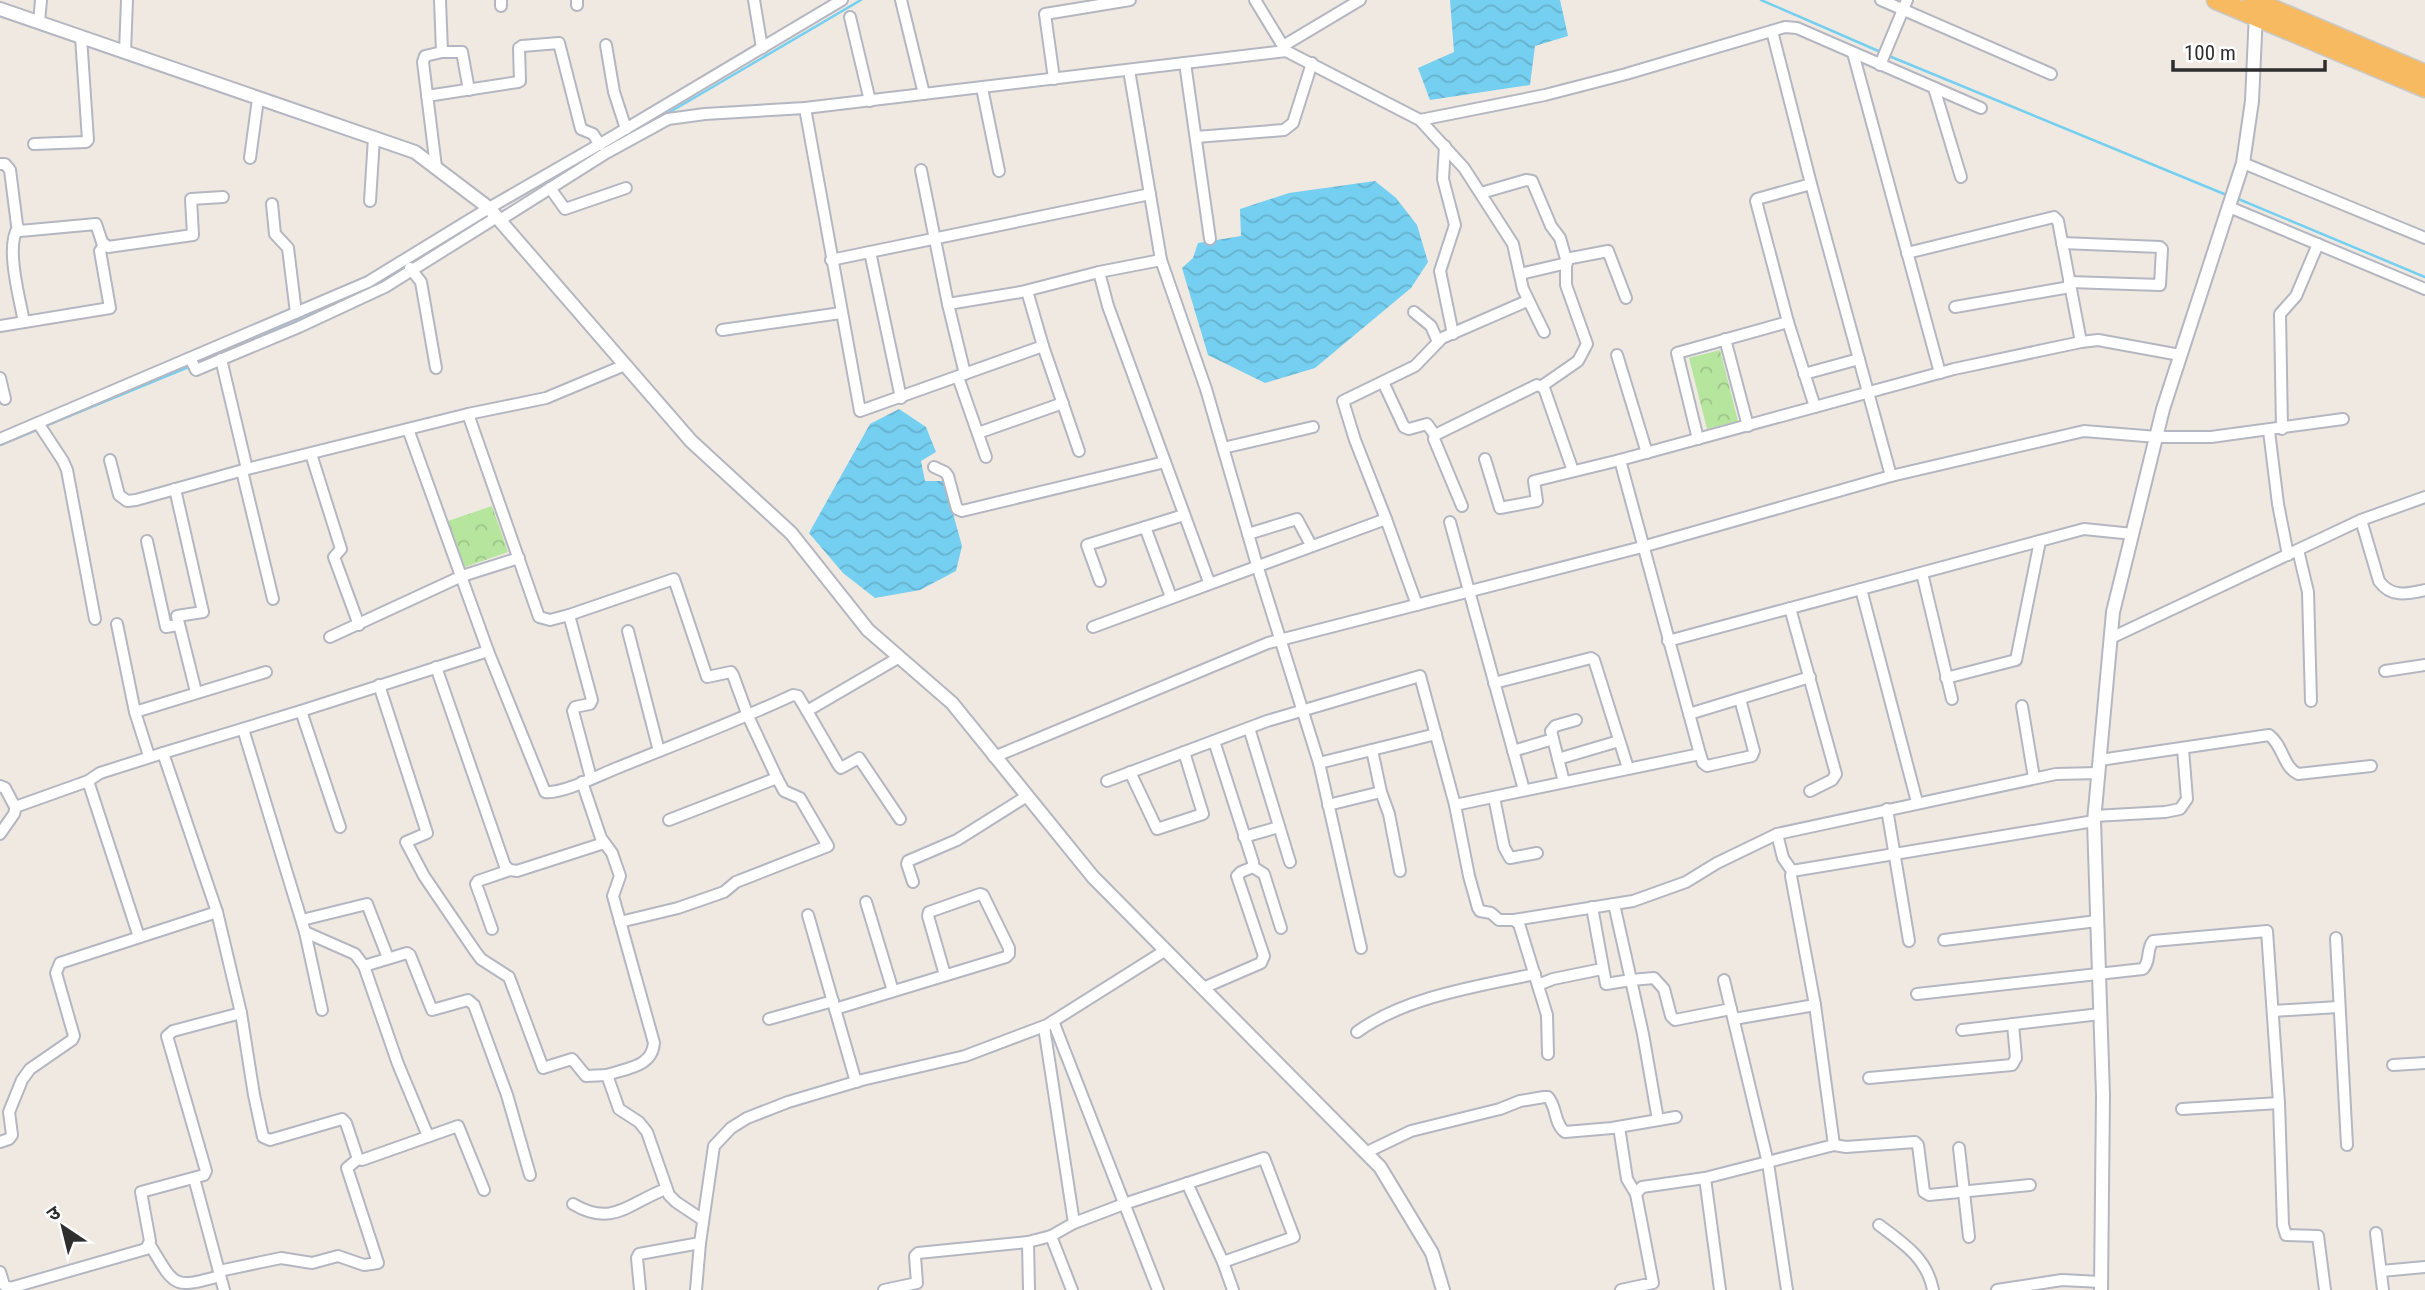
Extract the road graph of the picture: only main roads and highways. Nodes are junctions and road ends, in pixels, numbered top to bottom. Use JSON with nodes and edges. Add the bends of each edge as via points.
{"nodes":[{"id":1,"x":2216,"y":0,"type":"edge"},
{"id":2,"x":2255,"y":6,"type":"edge"},
{"id":3,"x":2373,"y":59,"type":"junction"},
{"id":4,"x":2425,"y":74,"type":"edge"},
{"id":5,"x":2425,"y":88,"type":"edge"}],
"edges":[{"from":1,"to":2,"type":"highway"},
{"from":2,"to":3,"type":"highway"},
{"from":3,"to":4,"type":"highway"},
{"from":3,"to":5,"type":"highway"}]}
